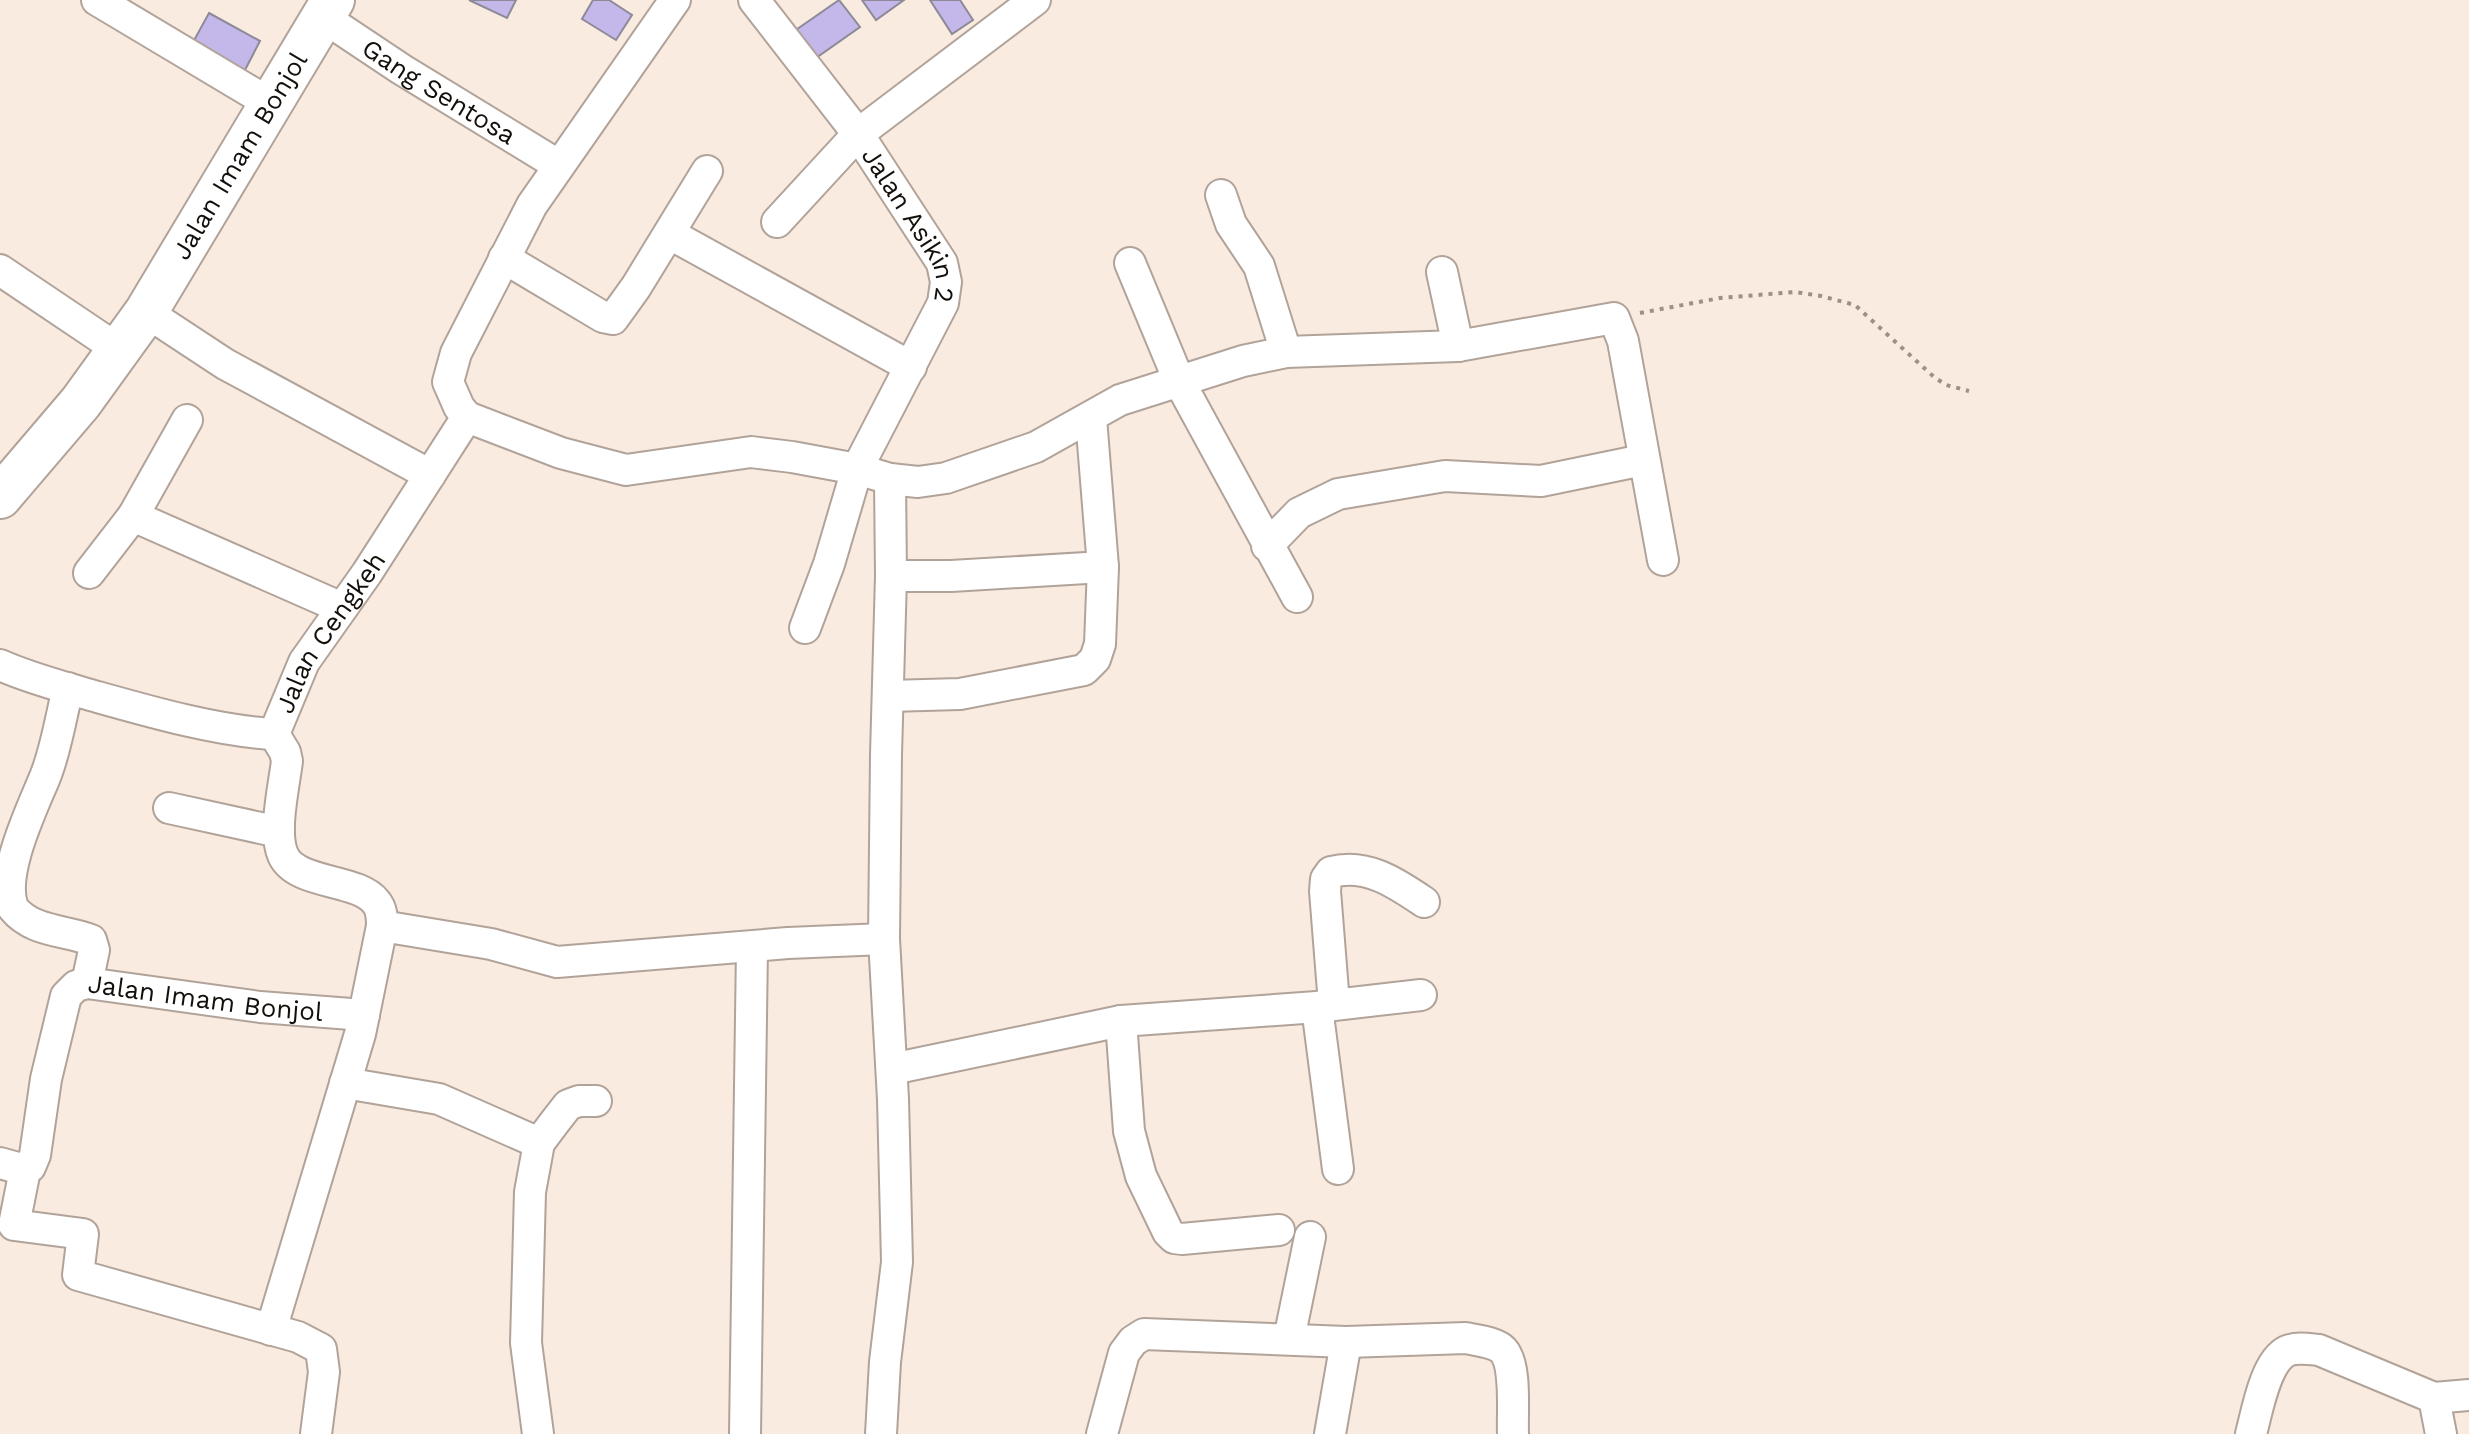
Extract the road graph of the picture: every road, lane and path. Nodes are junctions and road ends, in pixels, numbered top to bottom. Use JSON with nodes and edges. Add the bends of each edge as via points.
{"nodes":[{"id":1,"x":97,"y":0,"type":"edge"},
{"id":2,"x":675,"y":0,"type":"edge"},
{"id":3,"x":754,"y":0,"type":"edge"},
{"id":4,"x":1035,"y":0,"type":"edge"},
{"id":5,"x":328,"y":8,"type":"edge"},
{"id":6,"x":271,"y":104,"type":"junction"},
{"id":7,"x":858,"y":134,"type":"junction"},
{"id":8,"x":558,"y":165,"type":"junction"},
{"id":9,"x":707,"y":171,"type":"dead end"},
{"id":10,"x":1221,"y":195,"type":"dead end"},
{"id":11,"x":777,"y":222,"type":"dead end"},
{"id":12,"x":670,"y":234,"type":"junction"},
{"id":13,"x":504,"y":258,"type":"junction"},
{"id":14,"x":1130,"y":263,"type":"dead end"},
{"id":15,"x":0,"y":270,"type":"edge"},
{"id":16,"x":1442,"y":272,"type":"dead end"},
{"id":17,"x":146,"y":312,"type":"junction"},
{"id":18,"x":1614,"y":318,"type":"junction"},
{"id":19,"x":1458,"y":346,"type":"junction"},
{"id":20,"x":119,"y":350,"type":"junction"},
{"id":21,"x":1286,"y":352,"type":"junction"},
{"id":22,"x":911,"y":367,"type":"junction"},
{"id":23,"x":1179,"y":381,"type":"junction"},
{"id":24,"x":1969,"y":391,"type":"dead end"},
{"id":25,"x":467,"y":417,"type":"junction"},
{"id":26,"x":1091,"y":418,"type":"junction"},
{"id":27,"x":187,"y":420,"type":"dead end"},
{"id":28,"x":1643,"y":460,"type":"junction"},
{"id":29,"x":857,"y":469,"type":"junction"},
{"id":30,"x":430,"y":475,"type":"junction"},
{"id":31,"x":890,"y":479,"type":"junction"},
{"id":32,"x":0,"y":497,"type":"edge"},
{"id":33,"x":133,"y":516,"type":"junction"},
{"id":34,"x":1267,"y":546,"type":"junction"},
{"id":35,"x":1663,"y":560,"type":"dead end"},
{"id":36,"x":1103,"y":567,"type":"junction"},
{"id":37,"x":89,"y":573,"type":"dead end"},
{"id":38,"x":891,"y":576,"type":"junction"},
{"id":39,"x":1297,"y":597,"type":"dead end"},
{"id":40,"x":342,"y":608,"type":"junction"},
{"id":41,"x":805,"y":628,"type":"dead end"},
{"id":42,"x":0,"y":665,"type":"edge"},
{"id":43,"x":68,"y":688,"type":"junction"},
{"id":44,"x":889,"y":696,"type":"junction"},
{"id":45,"x":274,"y":734,"type":"junction"},
{"id":46,"x":169,"y":808,"type":"dead end"},
{"id":47,"x":279,"y":832,"type":"junction"},
{"id":48,"x":1424,"y":902,"type":"dead end"},
{"id":49,"x":382,"y":926,"type":"junction"},
{"id":50,"x":884,"y":939,"type":"junction"},
{"id":51,"x":752,"y":948,"type":"junction"},
{"id":52,"x":87,"y":983,"type":"junction"},
{"id":53,"x":1421,"y":995,"type":"dead end"},
{"id":54,"x":1325,"y":1006,"type":"junction"},
{"id":55,"x":364,"y":1015,"type":"junction"},
{"id":56,"x":1121,"y":1021,"type":"junction"},
{"id":57,"x":892,"y":1069,"type":"junction"},
{"id":58,"x":345,"y":1083,"type":"junction"},
{"id":59,"x":596,"y":1101,"type":"dead end"},
{"id":60,"x":539,"y":1143,"type":"junction"},
{"id":61,"x":12,"y":1166,"type":"edge"},
{"id":62,"x":1338,"y":1169,"type":"dead end"},
{"id":63,"x":1279,"y":1230,"type":"dead end"},
{"id":64,"x":1310,"y":1237,"type":"dead end"},
{"id":65,"x":271,"y":1330,"type":"junction"},
{"id":66,"x":1289,"y":1339,"type":"junction"},
{"id":67,"x":1346,"y":1342,"type":"junction"},
{"id":68,"x":2469,"y":1395,"type":"edge"},
{"id":69,"x":2434,"y":1398,"type":"junction"},
{"id":70,"x":316,"y":1434,"type":"edge"},
{"id":71,"x":538,"y":1434,"type":"edge"},
{"id":72,"x":745,"y":1434,"type":"edge"},
{"id":73,"x":881,"y":1434,"type":"edge"},
{"id":74,"x":1102,"y":1434,"type":"edge"},
{"id":75,"x":1330,"y":1434,"type":"edge"},
{"id":76,"x":1513,"y":1434,"type":"edge"},
{"id":77,"x":2251,"y":1434,"type":"edge"},
{"id":78,"x":2441,"y":1434,"type":"edge"}],
"edges":[{"from":1,"to":6,"type":"street"},
{"from":2,"to":8,"type":"street"},
{"from":3,"to":7,"type":"street","name":"Jalan Asikin 2"},
{"from":4,"to":7,"type":"street"},
{"from":5,"to":6,"type":"highway","name":"Jalan Imam Bonjol"},
{"from":5,"to":8,"type":"street","name":"Gang Sentosa","via":[[401,69]]},
{"from":6,"to":17,"type":"highway","name":"Jalan Imam Bonjol"},
{"from":7,"to":11,"type":"street"},
{"from":7,"to":22,"type":"street","name":"Jalan Asikin 2","via":[[942,263],[943,303]]},
{"from":8,"to":13,"type":"street"},
{"from":9,"to":12,"type":"street"},
{"from":10,"to":21,"type":"street","via":[[1231,224],[1259,266]]},
{"from":12,"to":13,"type":"street","via":[[613,319]]},
{"from":12,"to":22,"type":"street"},
{"from":13,"to":25,"type":"street","via":[[456,353],[448,382]]},
{"from":14,"to":23,"type":"street"},
{"from":15,"to":20,"type":"street"},
{"from":16,"to":19,"type":"street"},
{"from":17,"to":20,"type":"highway","name":"Jalan Imam Bonjol"},
{"from":17,"to":30,"type":"street","via":[[225,364]]},
{"from":18,"to":19,"type":"street"},
{"from":18,"to":24,"type":"path","via":[[1720,298],[1795,292],[1821,296],[1855,305],[1934,377]]},
{"from":18,"to":28,"type":"street","via":[[1623,341]]},
{"from":19,"to":21,"type":"street"},
{"from":20,"to":32,"type":"highway","name":"Jalan Imam Bonjol"},
{"from":21,"to":23,"type":"street"},
{"from":22,"to":29,"type":"street","name":"Jalan Asikin 2"},
{"from":23,"to":26,"type":"street","via":[[1120,400]]},
{"from":23,"to":34,"type":"street"},
{"from":25,"to":29,"type":"street","via":[[561,453],[626,470],[751,452]]},
{"from":25,"to":30,"type":"street","name":"Jalan Cengkeh"},
{"from":26,"to":31,"type":"street","via":[[1036,447],[946,478]]},
{"from":26,"to":36,"type":"street"},
{"from":27,"to":33,"type":"street"},
{"from":28,"to":34,"type":"street","via":[[1541,481],[1445,476],[1338,494],[1299,513]]},
{"from":28,"to":35,"type":"street"},
{"from":29,"to":31,"type":"street"},
{"from":29,"to":41,"type":"street","name":"Jalan Asikin 2"},
{"from":30,"to":40,"type":"street","name":"Jalan Cengkeh"},
{"from":31,"to":38,"type":"street"},
{"from":33,"to":37,"type":"street"},
{"from":33,"to":40,"type":"street"},
{"from":34,"to":39,"type":"street"},
{"from":36,"to":38,"type":"street"},
{"from":36,"to":44,"type":"street","via":[[1100,644],[1084,670],[960,694]]},
{"from":38,"to":44,"type":"street"},
{"from":40,"to":45,"type":"street","name":"Jalan Cengkeh","via":[[304,662]]},
{"from":42,"to":43,"type":"street","name":"Jalan Cengkeh"},
{"from":43,"to":45,"type":"street","name":"Jalan Cengkeh","via":[[166,715]]},
{"from":43,"to":52,"type":"street","via":[[45,777],[15,835],[3,891],[24,920],[91,940]]},
{"from":44,"to":50,"type":"street"},
{"from":45,"to":47,"type":"street","via":[[287,761]]},
{"from":46,"to":47,"type":"street"},
{"from":47,"to":49,"type":"street","via":[[289,864],[366,894],[376,901]]},
{"from":48,"to":54,"type":"street","via":[[1388,877],[1347,868],[1331,872],[1325,891]]},
{"from":49,"to":51,"type":"street","via":[[491,944],[557,962]]},
{"from":49,"to":55,"type":"street"},
{"from":50,"to":51,"type":"street"},
{"from":50,"to":57,"type":"street"},
{"from":51,"to":72,"type":"street"},
{"from":52,"to":55,"type":"street","name":"Jalan Imam Bonjol"},
{"from":52,"to":61,"type":"street","name":"Jalan Imam Bonjol","via":[[66,996],[35,1155],[30,1167]]},
{"from":53,"to":54,"type":"street"},
{"from":54,"to":56,"type":"street"},
{"from":54,"to":62,"type":"street"},
{"from":55,"to":58,"type":"street"},
{"from":56,"to":57,"type":"street"},
{"from":56,"to":63,"type":"street","via":[[1129,1131],[1141,1176],[1168,1232],[1182,1239]]},
{"from":57,"to":73,"type":"street","via":[[897,1262]]},
{"from":58,"to":60,"type":"street","via":[[439,1099]]},
{"from":58,"to":65,"type":"street"},
{"from":59,"to":60,"type":"street","via":[[568,1105]]},
{"from":60,"to":71,"type":"street","via":[[530,1192],[526,1328]]},
{"from":61,"to":65,"type":"street","name":"Jalan Imam Bonjol","via":[[14,1225],[83,1234],[78,1275]]},
{"from":64,"to":66,"type":"street"},
{"from":65,"to":70,"type":"street","via":[[321,1349],[324,1372]]},
{"from":66,"to":67,"type":"street"},
{"from":66,"to":74,"type":"street","via":[[1144,1334],[1124,1353]]},
{"from":67,"to":75,"type":"street"},
{"from":67,"to":76,"type":"street","via":[[1466,1338],[1502,1348],[1511,1362]]},
{"from":68,"to":69,"type":"street"},
{"from":69,"to":77,"type":"street","via":[[2319,1350],[2294,1350],[2270,1368]]},
{"from":69,"to":78,"type":"street"}]}
